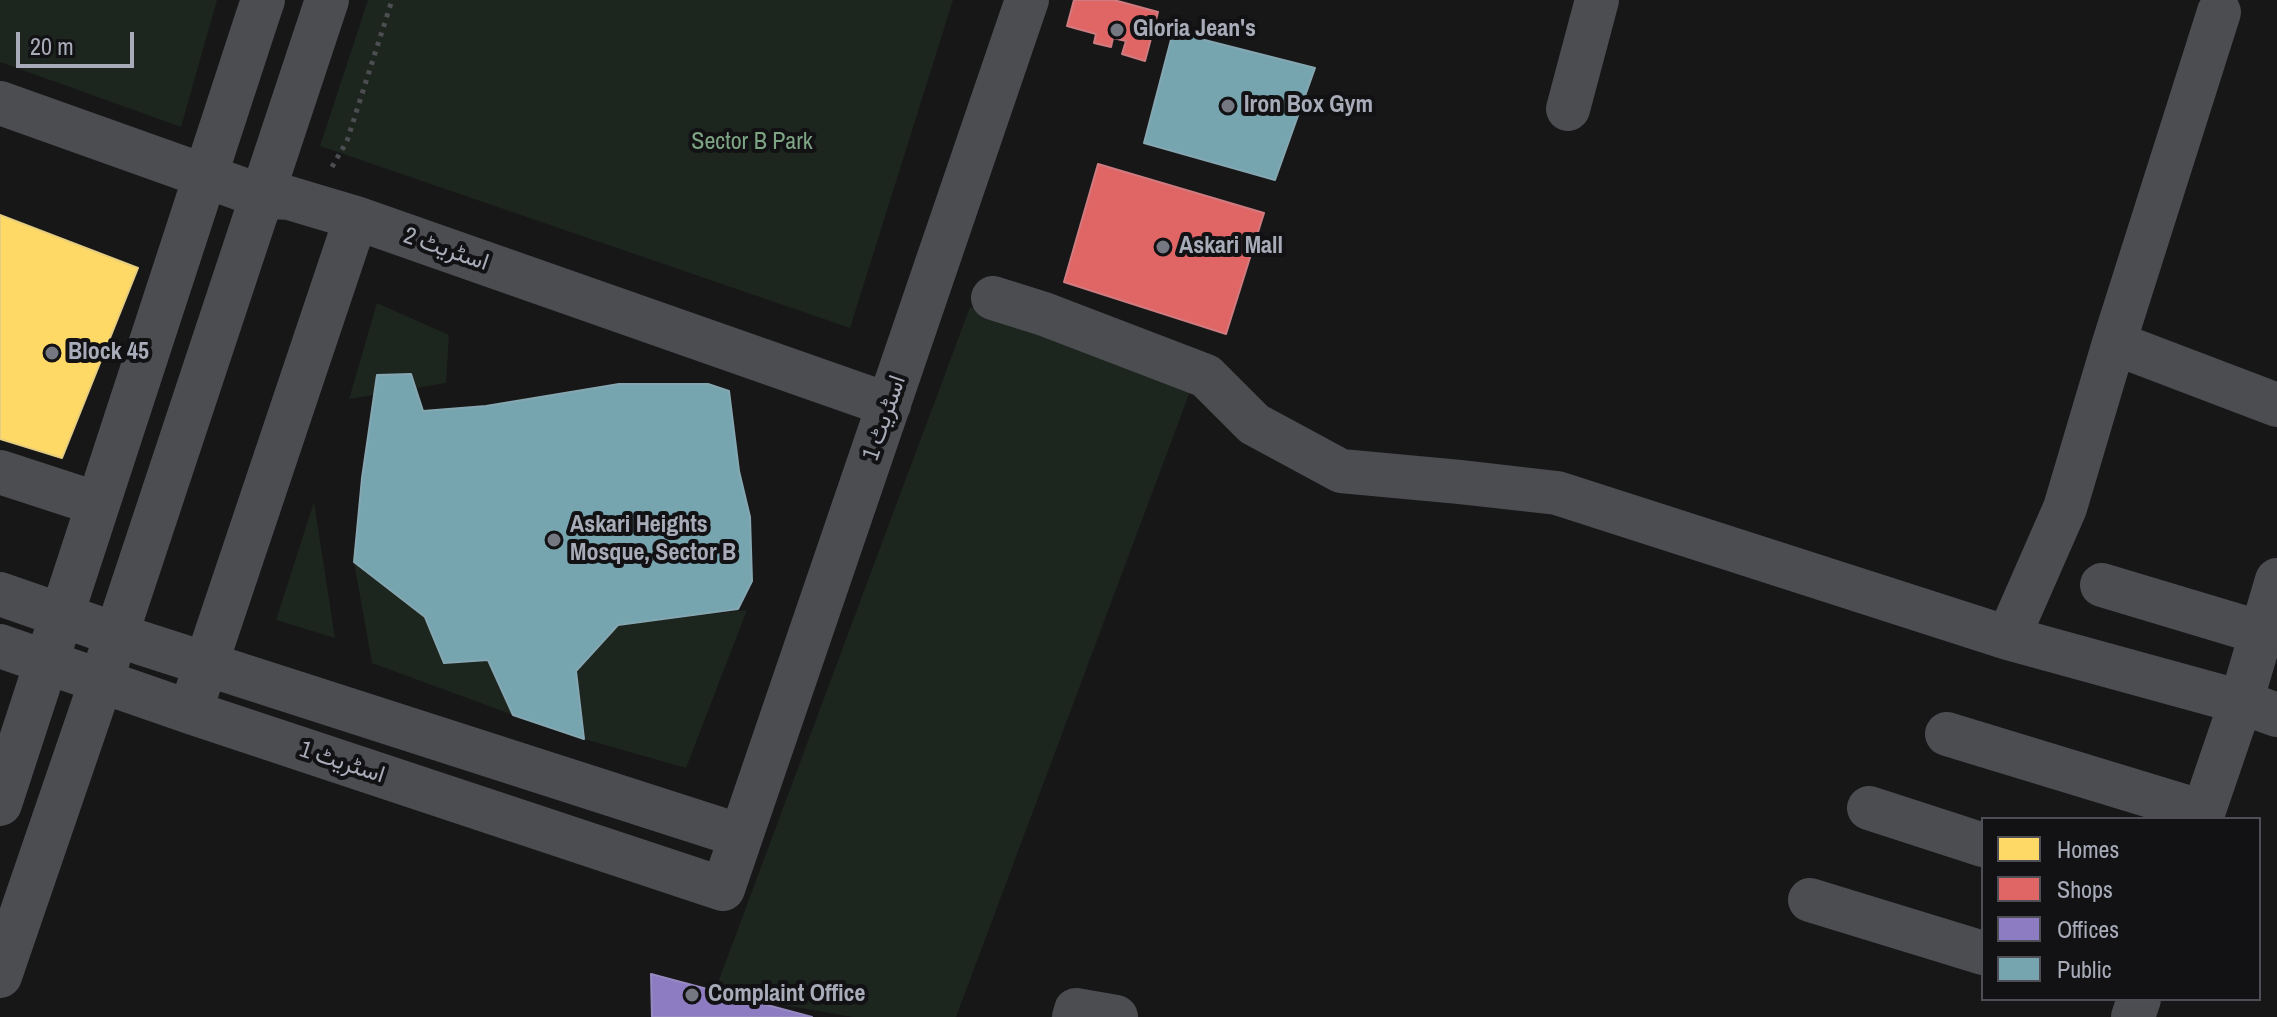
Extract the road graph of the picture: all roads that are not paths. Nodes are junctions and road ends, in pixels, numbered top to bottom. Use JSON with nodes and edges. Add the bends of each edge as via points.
{"nodes":[{"id":1,"x":263,"y":0,"type":"edge"},
{"id":2,"x":327,"y":0,"type":"edge"},
{"id":3,"x":1027,"y":0,"type":"edge"},
{"id":4,"x":1597,"y":0,"type":"edge"},
{"id":5,"x":2219,"y":12,"type":"dead end"},
{"id":6,"x":0,"y":103,"type":"edge"},
{"id":7,"x":1568,"y":109,"type":"dead end"},
{"id":8,"x":203,"y":177,"type":"junction"},
{"id":9,"x":261,"y":196,"type":"junction"},
{"id":10,"x":356,"y":218,"type":"junction"},
{"id":11,"x":993,"y":298,"type":"dead end"},
{"id":12,"x":2114,"y":343,"type":"junction"},
{"id":13,"x":889,"y":405,"type":"junction"},
{"id":14,"x":2277,"y":405,"type":"edge"},
{"id":15,"x":0,"y":472,"type":"edge"},
{"id":16,"x":98,"y":504,"type":"junction"},
{"id":17,"x":2277,"y":580,"type":"edge"},
{"id":18,"x":2102,"y":585,"type":"dead end"},
{"id":19,"x":0,"y":594,"type":"edge"},
{"id":20,"x":62,"y":617,"type":"junction"},
{"id":21,"x":2262,"y":633,"type":"junction"},
{"id":22,"x":115,"y":635,"type":"junction"},
{"id":23,"x":2008,"y":638,"type":"junction"},
{"id":24,"x":0,"y":646,"type":"edge"},
{"id":25,"x":47,"y":662,"type":"junction"},
{"id":26,"x":205,"y":664,"type":"junction"},
{"id":27,"x":101,"y":681,"type":"junction"},
{"id":28,"x":2259,"y":708,"type":"edge"},
{"id":29,"x":190,"y":712,"type":"junction"},
{"id":30,"x":1947,"y":734,"type":"dead end"},
{"id":31,"x":0,"y":804,"type":"edge"},
{"id":32,"x":1869,"y":808,"type":"dead end"},
{"id":33,"x":2202,"y":816,"type":"edge"},
{"id":34,"x":741,"y":836,"type":"junction"},
{"id":35,"x":1981,"y":844,"type":"edge"},
{"id":36,"x":1810,"y":900,"type":"dead end"},
{"id":37,"x":1981,"y":952,"type":"edge"},
{"id":38,"x":0,"y":976,"type":"edge"},
{"id":39,"x":1074,"y":1017,"type":"edge"},
{"id":40,"x":1116,"y":1017,"type":"edge"}],
"edges":[{"from":1,"to":8,"type":"street"},
{"from":2,"to":9,"type":"street"},
{"from":3,"to":13,"type":"street","name":"اسٹریٹ 1"},
{"from":4,"to":7,"type":"street"},
{"from":5,"to":12,"type":"street"},
{"from":6,"to":8,"type":"street","name":"اسٹریٹ 2"},
{"from":8,"to":9,"type":"street","name":"اسٹریٹ 2"},
{"from":8,"to":16,"type":"street"},
{"from":9,"to":10,"type":"street","name":"اسٹریٹ 2","via":[[289,198]]},
{"from":9,"to":22,"type":"street"},
{"from":10,"to":13,"type":"street","name":"اسٹریٹ 2"},
{"from":10,"to":26,"type":"street"},
{"from":11,"to":23,"type":"street","via":[[1206,376],[1254,424],[1341,471],[1557,493]]},
{"from":12,"to":14,"type":"street"},
{"from":12,"to":23,"type":"street","via":[[2065,508]]},
{"from":13,"to":34,"type":"street","name":"اسٹریٹ 1"},
{"from":15,"to":16,"type":"street"},
{"from":16,"to":20,"type":"street"},
{"from":17,"to":21,"type":"street"},
{"from":18,"to":21,"type":"street"},
{"from":19,"to":20,"type":"street"},
{"from":20,"to":22,"type":"street"},
{"from":20,"to":25,"type":"street"},
{"from":21,"to":28,"type":"street"},
{"from":22,"to":26,"type":"street"},
{"from":22,"to":27,"type":"street"},
{"from":23,"to":28,"type":"street"},
{"from":24,"to":25,"type":"street","name":"اسٹریٹ 1"},
{"from":25,"to":27,"type":"street","name":"اسٹریٹ 1"},
{"from":25,"to":31,"type":"street"},
{"from":26,"to":29,"type":"street"},
{"from":26,"to":34,"type":"street"},
{"from":27,"to":29,"type":"street","name":"اسٹریٹ 1"},
{"from":27,"to":38,"type":"street"},
{"from":28,"to":33,"type":"street"},
{"from":29,"to":34,"type":"street","name":"اسٹریٹ 1","via":[[723,889]]},
{"from":30,"to":33,"type":"street"},
{"from":32,"to":35,"type":"street"},
{"from":36,"to":37,"type":"street"},
{"from":39,"to":40,"type":"street","via":[[1076,1010]]}]}
